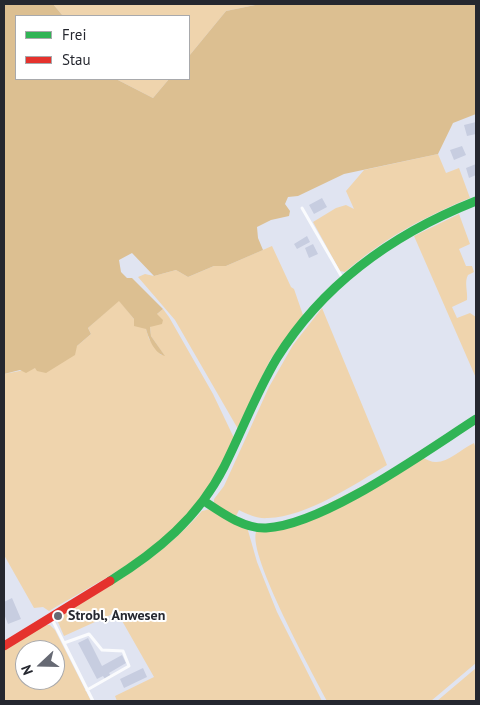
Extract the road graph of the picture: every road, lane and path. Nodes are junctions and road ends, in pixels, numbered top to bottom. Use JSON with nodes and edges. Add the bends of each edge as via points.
{"nodes":[{"id":1,"x":476,"y":201,"type":"edge"},
{"id":2,"x":302,"y":208,"type":"dead end"},
{"id":3,"x":344,"y":280,"type":"junction"},
{"id":4,"x":476,"y":419,"type":"edge"},
{"id":5,"x":204,"y":501,"type":"junction"},
{"id":6,"x":51,"y":617,"type":"junction"},
{"id":7,"x":62,"y":640,"type":"edge"},
{"id":8,"x":65,"y":644,"type":"edge"},
{"id":9,"x":4,"y":646,"type":"edge"},
{"id":10,"x":65,"y":646,"type":"edge"},
{"id":11,"x":87,"y":690,"type":"junction"},
{"id":12,"x":93,"y":701,"type":"edge"}],
"edges":[{"from":1,"to":3,"type":"main road","via":[[399,237]]},
{"from":2,"to":3,"type":"lane"},
{"from":3,"to":5,"type":"main road","via":[[324,296],[282,349],[227,462]]},
{"from":4,"to":5,"type":"main road","via":[[364,488],[284,526],[252,526]]},
{"from":5,"to":6,"type":"main road","via":[[179,531],[156,551]]},
{"from":6,"to":7,"type":"lane"},
{"from":6,"to":9,"type":"main road"},
{"from":8,"to":11,"type":"lane","via":[[89,634],[102,650],[123,651],[129,662],[129,666]]},
{"from":10,"to":11,"type":"lane"},
{"from":11,"to":12,"type":"lane"}]}
